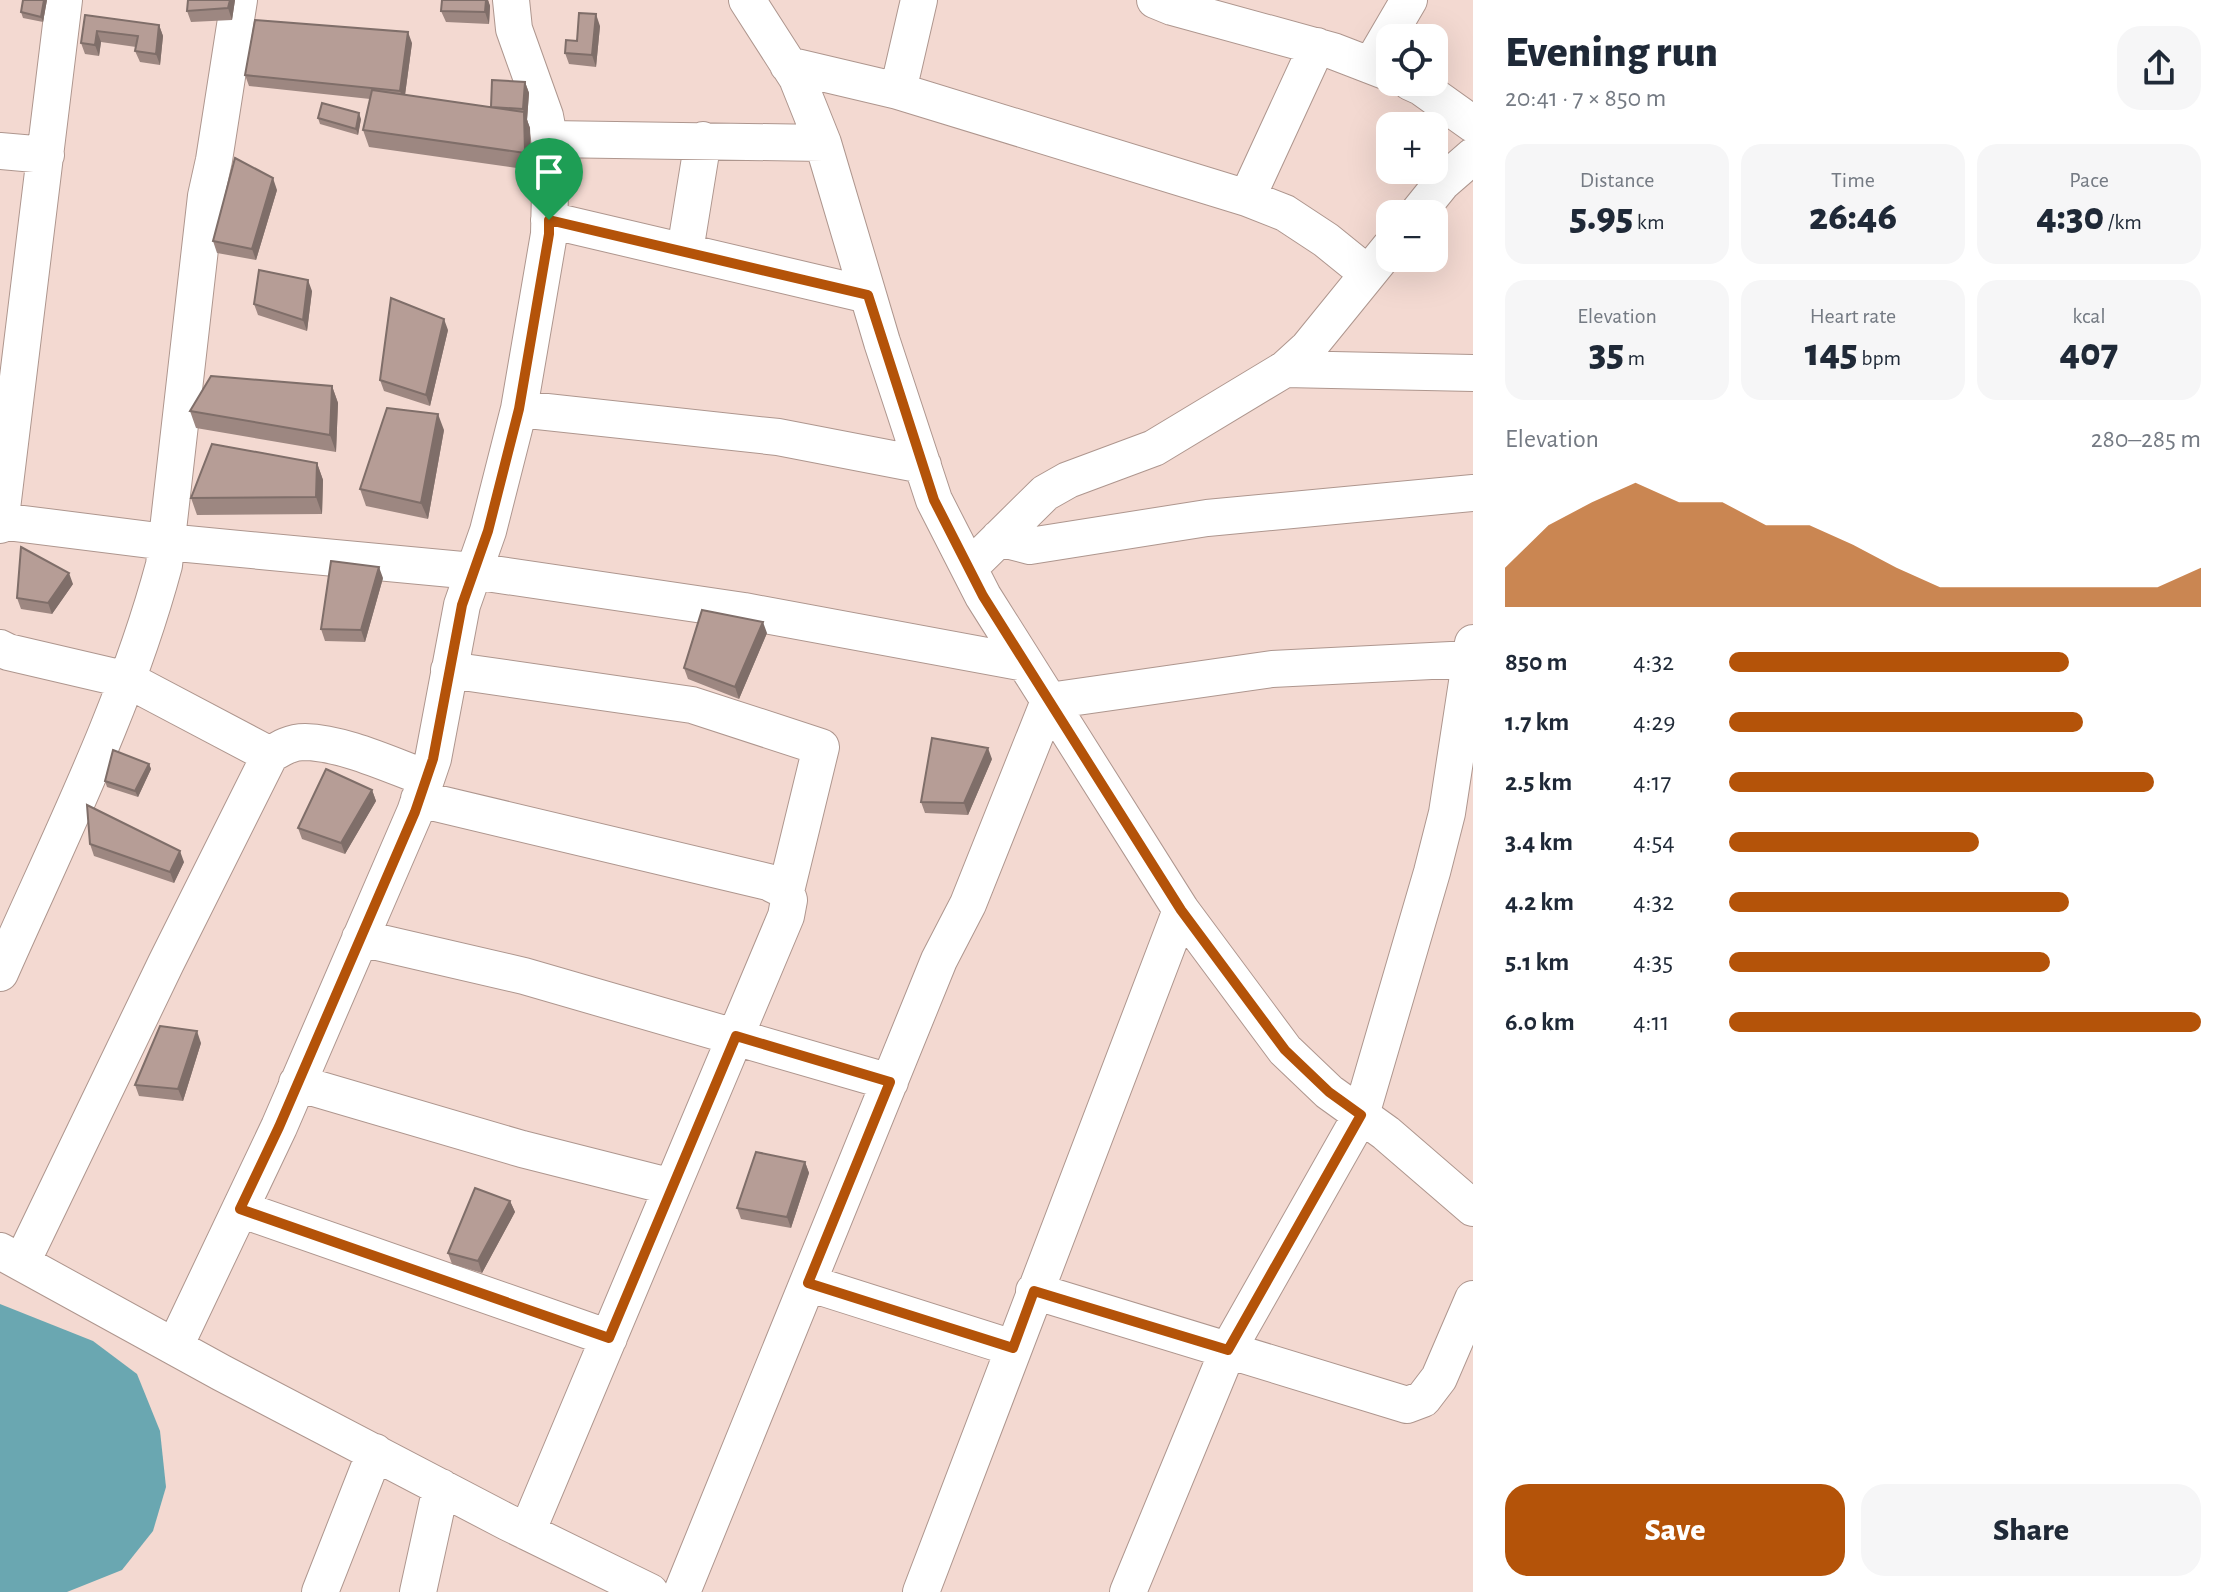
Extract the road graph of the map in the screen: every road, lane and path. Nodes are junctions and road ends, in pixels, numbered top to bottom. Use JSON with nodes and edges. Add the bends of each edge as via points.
{"nodes":[{"id":1,"x":64,"y":0,"type":"edge"},
{"id":2,"x":239,"y":0,"type":"edge"},
{"id":3,"x":511,"y":0,"type":"edge"},
{"id":4,"x":747,"y":0,"type":"edge"},
{"id":5,"x":919,"y":0,"type":"edge"},
{"id":6,"x":1155,"y":0,"type":"edge"},
{"id":7,"x":1409,"y":0,"type":"edge"},
{"id":8,"x":1399,"y":24,"type":"edge"},
{"id":9,"x":1317,"y":46,"type":"junction"},
{"id":10,"x":788,"y":65,"type":"junction"},
{"id":11,"x":1376,"y":68,"type":"edge"},
{"id":12,"x":898,"y":91,"type":"junction"},
{"id":13,"x":1434,"y":96,"type":"edge"},
{"id":14,"x":1473,"y":124,"type":"edge"},
{"id":15,"x":549,"y":139,"type":"junction"},
{"id":16,"x":703,"y":140,"type":"junction"},
{"id":17,"x":823,"y":143,"type":"junction"},
{"id":18,"x":0,"y":151,"type":"edge"},
{"id":19,"x":46,"y":155,"type":"junction"},
{"id":20,"x":1465,"y":174,"type":"edge"},
{"id":21,"x":1247,"y":198,"type":"junction"},
{"id":22,"x":1434,"y":200,"type":"edge"},
{"id":23,"x":549,"y":220,"type":"junction"},
{"id":24,"x":685,"y":251,"type":"junction"},
{"id":25,"x":1376,"y":259,"type":"edge"},
{"id":26,"x":1376,"y":264,"type":"edge"},
{"id":27,"x":868,"y":295,"type":"junction"},
{"id":28,"x":1285,"y":369,"type":"junction"},
{"id":29,"x":1473,"y":373,"type":"edge"},
{"id":30,"x":519,"y":409,"type":"junction"},
{"id":31,"x":923,"y":465,"type":"junction"},
{"id":32,"x":1473,"y":493,"type":"edge"},
{"id":33,"x":0,"y":523,"type":"edge"},
{"id":34,"x":999,"y":538,"type":"junction"},
{"id":35,"x":166,"y":542,"type":"junction"},
{"id":36,"x":969,"y":568,"type":"junction"},
{"id":37,"x":473,"y":571,"type":"junction"},
{"id":38,"x":0,"y":648,"type":"edge"},
{"id":39,"x":1472,"y":651,"type":"edge"},
{"id":40,"x":1025,"y":663,"type":"junction"},
{"id":41,"x":449,"y":670,"type":"junction"},
{"id":42,"x":128,"y":680,"type":"junction"},
{"id":43,"x":1049,"y":701,"type":"junction"},
{"id":44,"x":270,"y":755,"type":"junction"},
{"id":45,"x":423,"y":788,"type":"junction"},
{"id":46,"x":786,"y":891,"type":"junction"},
{"id":47,"x":1181,"y":910,"type":"junction"},
{"id":48,"x":360,"y":938,"type":"junction"},
{"id":49,"x":0,"y":973,"type":"edge"},
{"id":50,"x":736,"y":1036,"type":"junction"},
{"id":51,"x":890,"y":1082,"type":"junction"},
{"id":52,"x":297,"y":1083,"type":"junction"},
{"id":53,"x":1361,"y":1115,"type":"junction"},
{"id":54,"x":672,"y":1187,"type":"junction"},
{"id":55,"x":1473,"y":1208,"type":"edge"},
{"id":56,"x":240,"y":1209,"type":"junction"},
{"id":57,"x":11,"y":1256,"type":"edge"},
{"id":58,"x":808,"y":1283,"type":"junction"},
{"id":59,"x":1034,"y":1291,"type":"junction"},
{"id":60,"x":1473,"y":1299,"type":"edge"},
{"id":61,"x":609,"y":1338,"type":"junction"},
{"id":62,"x":175,"y":1346,"type":"junction"},
{"id":63,"x":1013,"y":1348,"type":"junction"},
{"id":64,"x":1228,"y":1350,"type":"junction"},
{"id":65,"x":375,"y":1452,"type":"junction"},
{"id":66,"x":441,"y":1487,"type":"junction"},
{"id":67,"x":527,"y":1532,"type":"junction"},
{"id":68,"x":643,"y":1590,"type":"edge"},
{"id":69,"x":320,"y":1592,"type":"edge"},
{"id":70,"x":418,"y":1592,"type":"edge"},
{"id":71,"x":682,"y":1592,"type":"edge"},
{"id":72,"x":921,"y":1592,"type":"edge"},
{"id":73,"x":1128,"y":1592,"type":"edge"}],
"edges":[{"from":1,"to":19,"type":"street"},
{"from":2,"to":35,"type":"street","via":[[206,196]]},
{"from":3,"to":15,"type":"street","via":[[514,29]]},
{"from":4,"to":10,"type":"street"},
{"from":5,"to":12,"type":"street"},
{"from":6,"to":9,"type":"street"},
{"from":7,"to":8,"type":"street"},
{"from":9,"to":11,"type":"street"},
{"from":9,"to":21,"type":"street"},
{"from":10,"to":12,"type":"street"},
{"from":10,"to":17,"type":"street"},
{"from":12,"to":21,"type":"street"},
{"from":13,"to":14,"type":"street"},
{"from":15,"to":16,"type":"street"},
{"from":15,"to":23,"type":"street"},
{"from":16,"to":17,"type":"street"},
{"from":16,"to":24,"type":"street"},
{"from":17,"to":27,"type":"street"},
{"from":18,"to":19,"type":"street"},
{"from":19,"to":33,"type":"street"},
{"from":20,"to":22,"type":"street"},
{"from":21,"to":25,"type":"street","via":[[1285,213],[1326,240]]},
{"from":23,"to":24,"type":"street"},
{"from":23,"to":30,"type":"street"},
{"from":24,"to":27,"type":"street"},
{"from":26,"to":28,"type":"street"},
{"from":27,"to":31,"type":"street"},
{"from":28,"to":29,"type":"street"},
{"from":28,"to":34,"type":"street","via":[[1154,448],[1045,493]]},
{"from":30,"to":31,"type":"street","via":[[778,437]]},
{"from":30,"to":37,"type":"street"},
{"from":31,"to":36,"type":"street","via":[[934,500]]},
{"from":32,"to":34,"type":"street","via":[[1207,518],[1030,546]]},
{"from":33,"to":35,"type":"street"},
{"from":34,"to":36,"type":"street"},
{"from":35,"to":37,"type":"street"},
{"from":35,"to":42,"type":"street","via":[[164,565]]},
{"from":36,"to":40,"type":"street"},
{"from":37,"to":40,"type":"street","via":[[744,611]]},
{"from":37,"to":41,"type":"street"},
{"from":38,"to":42,"type":"street"},
{"from":39,"to":43,"type":"street","via":[[1272,669]]},
{"from":39,"to":53,"type":"street","via":[[1447,813]]},
{"from":40,"to":43,"type":"street"},
{"from":41,"to":45,"type":"street"},
{"from":41,"to":46,"type":"street","via":[[692,705],[821,747]]},
{"from":42,"to":44,"type":"street"},
{"from":42,"to":49,"type":"street"},
{"from":43,"to":47,"type":"street"},
{"from":43,"to":51,"type":"street"},
{"from":44,"to":45,"type":"street","via":[[305,742],[349,750]]},
{"from":44,"to":57,"type":"street"},
{"from":45,"to":46,"type":"street"},
{"from":45,"to":48,"type":"street"},
{"from":46,"to":50,"type":"street","via":[[786,916]]},
{"from":47,"to":53,"type":"street","via":[[1285,1050]]},
{"from":47,"to":59,"type":"street"},
{"from":48,"to":50,"type":"street","via":[[524,976]]},
{"from":48,"to":52,"type":"street"},
{"from":50,"to":51,"type":"street"},
{"from":50,"to":54,"type":"street"},
{"from":51,"to":58,"type":"street"},
{"from":52,"to":54,"type":"street"},
{"from":52,"to":56,"type":"street"},
{"from":53,"to":55,"type":"street"},
{"from":53,"to":64,"type":"street"},
{"from":54,"to":61,"type":"street"},
{"from":56,"to":61,"type":"street"},
{"from":56,"to":62,"type":"street"},
{"from":57,"to":62,"type":"street"},
{"from":58,"to":63,"type":"street"},
{"from":58,"to":71,"type":"street"},
{"from":59,"to":63,"type":"street"},
{"from":59,"to":64,"type":"street"},
{"from":60,"to":64,"type":"street","via":[[1439,1378],[1423,1399],[1407,1405]]},
{"from":61,"to":67,"type":"street"},
{"from":62,"to":65,"type":"street"},
{"from":63,"to":72,"type":"street"},
{"from":64,"to":73,"type":"street"},
{"from":65,"to":66,"type":"street"},
{"from":65,"to":69,"type":"street"},
{"from":66,"to":67,"type":"street"},
{"from":66,"to":70,"type":"street"},
{"from":67,"to":68,"type":"street"}]}
